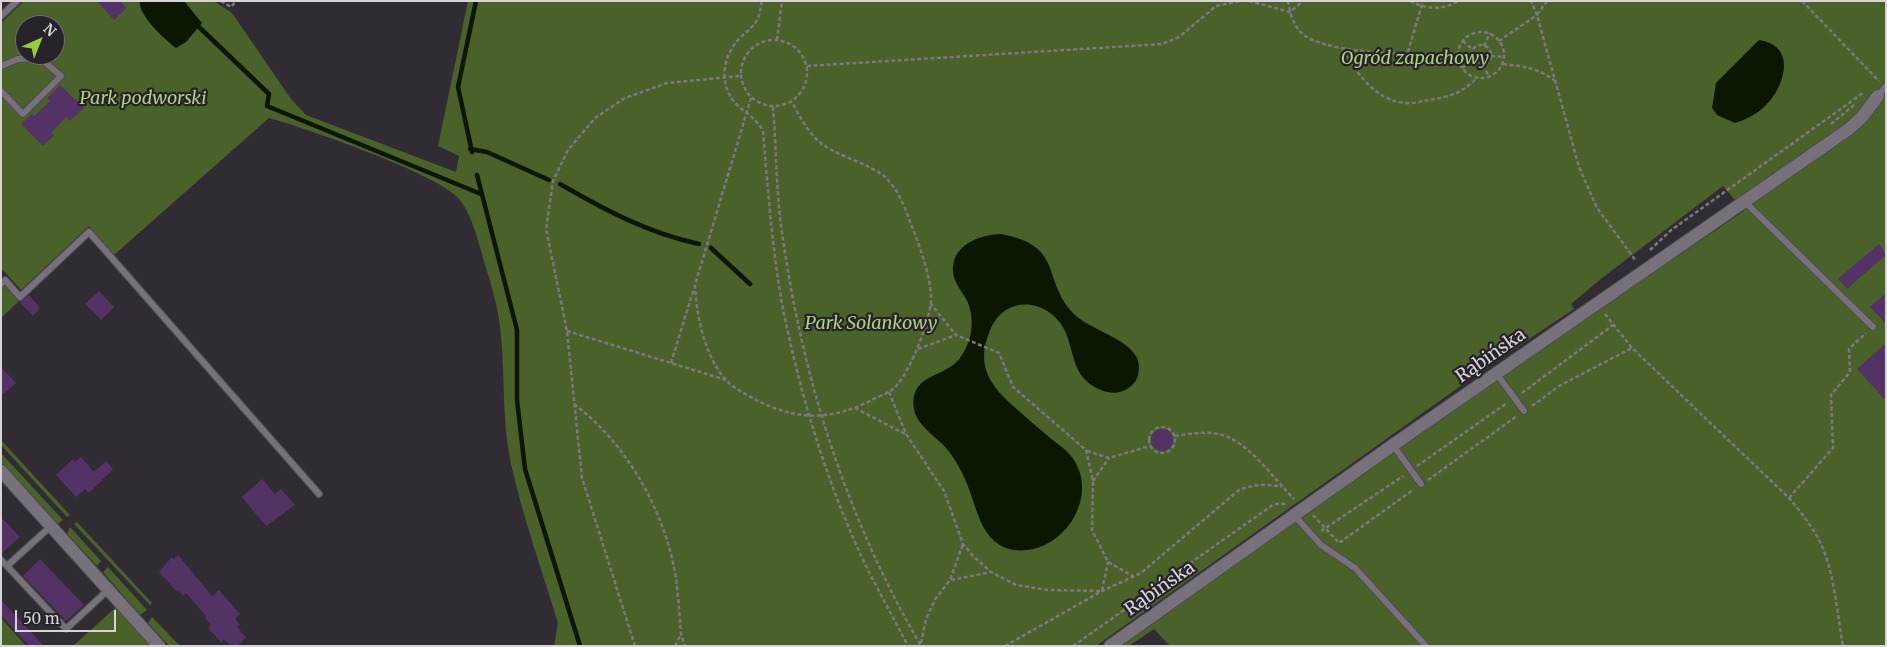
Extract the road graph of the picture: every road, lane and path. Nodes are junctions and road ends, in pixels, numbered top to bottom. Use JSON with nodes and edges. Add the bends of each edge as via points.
{"nodes":[{"id":1,"x":17,"y":1,"type":"edge"},
{"id":2,"x":221,"y":1,"type":"edge"},
{"id":3,"x":236,"y":1,"type":"edge"},
{"id":4,"x":762,"y":1,"type":"edge"},
{"id":5,"x":782,"y":1,"type":"edge"},
{"id":6,"x":1212,"y":1,"type":"edge"},
{"id":7,"x":1240,"y":1,"type":"edge"},
{"id":8,"x":1249,"y":1,"type":"edge"},
{"id":9,"x":1288,"y":1,"type":"edge"},
{"id":10,"x":1302,"y":1,"type":"edge"},
{"id":11,"x":1410,"y":1,"type":"edge"},
{"id":12,"x":1423,"y":1,"type":"edge"},
{"id":13,"x":1531,"y":1,"type":"edge"},
{"id":14,"x":1547,"y":1,"type":"edge"},
{"id":15,"x":1802,"y":1,"type":"edge"},
{"id":16,"x":1809,"y":1,"type":"edge"},
{"id":17,"x":1456,"y":2,"type":"edge"},
{"id":18,"x":1806,"y":5,"type":"junction"},
{"id":19,"x":1216,"y":6,"type":"junction"},
{"id":20,"x":1421,"y":6,"type":"junction"},
{"id":21,"x":1290,"y":12,"type":"junction"},
{"id":22,"x":1536,"y":15,"type":"junction"},
{"id":23,"x":1,"y":16,"type":"edge"},
{"id":24,"x":1490,"y":34,"type":"junction"},
{"id":25,"x":777,"y":40,"type":"junction"},
{"id":26,"x":1463,"y":41,"type":"junction"},
{"id":27,"x":1499,"y":41,"type":"junction"},
{"id":28,"x":1484,"y":46,"type":"junction"},
{"id":29,"x":1344,"y":49,"type":"junction"},
{"id":30,"x":1473,"y":50,"type":"junction"},
{"id":31,"x":1408,"y":52,"type":"junction"},
{"id":32,"x":1458,"y":56,"type":"junction"},
{"id":33,"x":1491,"y":56,"type":"junction"},
{"id":34,"x":1504,"y":57,"type":"junction"},
{"id":35,"x":1473,"y":61,"type":"junction"},
{"id":36,"x":1503,"y":64,"type":"junction"},
{"id":37,"x":1483,"y":65,"type":"junction"},
{"id":38,"x":1,"y":66,"type":"edge"},
{"id":39,"x":807,"y":66,"type":"junction"},
{"id":40,"x":1462,"y":68,"type":"junction"},
{"id":41,"x":740,"y":76,"type":"junction"},
{"id":42,"x":1489,"y":77,"type":"junction"},
{"id":43,"x":724,"y":78,"type":"junction"},
{"id":44,"x":1478,"y":78,"type":"junction"},
{"id":45,"x":1555,"y":81,"type":"junction"},
{"id":46,"x":1883,"y":90,"type":"edge"},
{"id":47,"x":1,"y":91,"type":"edge"},
{"id":48,"x":751,"y":98,"type":"junction"},
{"id":49,"x":792,"y":102,"type":"junction"},
{"id":50,"x":774,"y":107,"type":"junction"},
{"id":51,"x":745,"y":113,"type":"junction"},
{"id":52,"x":1745,"y":202,"type":"junction"},
{"id":53,"x":1637,"y":263,"type":"junction"},
{"id":54,"x":1632,"y":267,"type":"dead end"},
{"id":55,"x":1,"y":284,"type":"edge"},
{"id":56,"x":695,"y":285,"type":"junction"},
{"id":57,"x":930,"y":303,"type":"junction"},
{"id":58,"x":1598,"y":303,"type":"junction"},
{"id":59,"x":1873,"y":327,"type":"joint"},
{"id":60,"x":568,"y":331,"type":"junction"},
{"id":61,"x":956,"y":335,"type":"junction"},
{"id":62,"x":1632,"y":348,"type":"junction"},
{"id":63,"x":918,"y":349,"type":"junction"},
{"id":64,"x":671,"y":363,"type":"junction"},
{"id":65,"x":1496,"y":373,"type":"junction"},
{"id":66,"x":726,"y":380,"type":"junction"},
{"id":67,"x":889,"y":392,"type":"junction"},
{"id":68,"x":574,"y":404,"type":"junction"},
{"id":69,"x":855,"y":408,"type":"junction"},
{"id":70,"x":1524,"y":411,"type":"junction"},
{"id":71,"x":820,"y":413,"type":"junction"},
{"id":72,"x":810,"y":416,"type":"junction"},
{"id":73,"x":906,"y":434,"type":"junction"},
{"id":74,"x":1175,"y":436,"type":"junction"},
{"id":75,"x":1393,"y":445,"type":"junction"},
{"id":76,"x":1150,"y":446,"type":"junction"},
{"id":77,"x":1086,"y":450,"type":"junction"},
{"id":78,"x":1109,"y":458,"type":"junction"},
{"id":79,"x":1,"y":471,"type":"edge"},
{"id":80,"x":1093,"y":481,"type":"junction"},
{"id":81,"x":1422,"y":484,"type":"junction"},
{"id":82,"x":1283,"y":488,"type":"junction"},
{"id":83,"x":319,"y":494,"type":"dead end"},
{"id":84,"x":1789,"y":498,"type":"junction"},
{"id":85,"x":1304,"y":507,"type":"junction"},
{"id":86,"x":1294,"y":515,"type":"junction"},
{"id":87,"x":51,"y":526,"type":"junction"},
{"id":88,"x":963,"y":544,"type":"junction"},
{"id":89,"x":1,"y":560,"type":"edge"},
{"id":90,"x":1108,"y":562,"type":"junction"},
{"id":91,"x":7,"y":566,"type":"junction"},
{"id":92,"x":991,"y":572,"type":"junction"},
{"id":93,"x":1133,"y":576,"type":"junction"},
{"id":94,"x":950,"y":580,"type":"junction"},
{"id":95,"x":108,"y":590,"type":"junction"},
{"id":96,"x":1102,"y":591,"type":"junction"},
{"id":97,"x":681,"y":634,"type":"junction"},
{"id":98,"x":920,"y":645,"type":"edge"},
{"id":99,"x":159,"y":646,"type":"edge"},
{"id":100,"x":634,"y":646,"type":"edge"},
{"id":101,"x":675,"y":646,"type":"edge"},
{"id":102,"x":684,"y":646,"type":"edge"},
{"id":103,"x":908,"y":646,"type":"edge"},
{"id":104,"x":1005,"y":646,"type":"edge"},
{"id":105,"x":1110,"y":646,"type":"edge"},
{"id":106,"x":1426,"y":646,"type":"edge"},
{"id":107,"x":1843,"y":646,"type":"edge"}],
"edges":[{"from":1,"to":23,"type":"lane"},
{"from":2,"to":3,"type":"path","via":[[231,8]]},
{"from":4,"to":43,"type":"path","via":[[756,23],[739,38],[729,53]]},
{"from":5,"to":25,"type":"path"},
{"from":6,"to":19,"type":"path"},
{"from":7,"to":19,"type":"path"},
{"from":8,"to":21,"type":"path"},
{"from":9,"to":21,"type":"path"},
{"from":10,"to":21,"type":"path"},
{"from":11,"to":20,"type":"path"},
{"from":12,"to":20,"type":"path"},
{"from":13,"to":22,"type":"path"},
{"from":14,"to":22,"type":"path"},
{"from":15,"to":18,"type":"path"},
{"from":16,"to":18,"type":"path"},
{"from":17,"to":20,"type":"path","via":[[1439,8]]},
{"from":18,"to":46,"type":"path"},
{"from":19,"to":39,"type":"path","via":[[1179,37],[1162,44]]},
{"from":20,"to":31,"type":"path"},
{"from":21,"to":29,"type":"path","via":[[1294,24],[1306,37]]},
{"from":22,"to":27,"type":"path"},
{"from":22,"to":45,"type":"path"},
{"from":24,"to":26,"type":"path","via":[[1475,33]]},
{"from":24,"to":27,"type":"path"},
{"from":24,"to":28,"type":"path"},
{"from":25,"to":39,"type":"path","via":[[796,48]]},
{"from":25,"to":41,"type":"path","via":[[762,42],[750,49],[742,62]]},
{"from":26,"to":30,"type":"path"},
{"from":26,"to":32,"type":"path"},
{"from":27,"to":34,"type":"path"},
{"from":28,"to":30,"type":"path"},
{"from":28,"to":33,"type":"path"},
{"from":29,"to":31,"type":"path"},
{"from":29,"to":44,"type":"path","via":[[1375,90],[1406,103],[1455,96]]},
{"from":30,"to":35,"type":"path"},
{"from":31,"to":32,"type":"path"},
{"from":32,"to":40,"type":"path"},
{"from":33,"to":34,"type":"path"},
{"from":33,"to":37,"type":"path"},
{"from":34,"to":36,"type":"path"},
{"from":35,"to":37,"type":"path"},
{"from":35,"to":40,"type":"path"},
{"from":36,"to":42,"type":"path"},
{"from":36,"to":45,"type":"path","via":[[1524,66],[1545,73]]},
{"from":37,"to":42,"type":"path"},
{"from":38,"to":47,"type":"lane","via":[[18,59],[40,58],[61,76],[23,114]]},
{"from":39,"to":49,"type":"path","via":[[807,80]]},
{"from":40,"to":44,"type":"path"},
{"from":41,"to":43,"type":"path"},
{"from":41,"to":48,"type":"path"},
{"from":42,"to":44,"type":"path"},
{"from":43,"to":51,"type":"path","via":[[730,96]]},
{"from":43,"to":60,"type":"path","via":[[667,83],[625,98],[595,118],[568,150],[553,181],[546,228]]},
{"from":45,"to":53,"type":"path","via":[[1579,167],[1597,208]]},
{"from":46,"to":52,"type":"street","name":"Rąbińska","via":[[1849,129]]},
{"from":46,"to":53,"type":"path","via":[[1874,87],[1853,98],[1670,230]]},
{"from":48,"to":50,"type":"path"},
{"from":48,"to":51,"type":"path"},
{"from":49,"to":50,"type":"path"},
{"from":49,"to":57,"type":"path","via":[[822,144],[885,177],[899,195],[912,224],[927,275]]},
{"from":50,"to":71,"type":"path","via":[[780,215],[788,272],[799,333]]},
{"from":51,"to":56,"type":"path"},
{"from":51,"to":72,"type":"path","via":[[759,124],[762,131],[777,275],[788,336]]},
{"from":52,"to":58,"type":"street","name":"Rąbińska"},
{"from":52,"to":59,"type":"lane"},
{"from":53,"to":54,"type":"path"},
{"from":55,"to":83,"type":"lane","via":[[5,280],[20,297],[89,232]]},
{"from":56,"to":64,"type":"path"},
{"from":56,"to":66,"type":"path","via":[[696,311],[707,346]]},
{"from":57,"to":61,"type":"path"},
{"from":57,"to":63,"type":"path"},
{"from":58,"to":62,"type":"path"},
{"from":58,"to":65,"type":"street","name":"Rąbińska"},
{"from":59,"to":84,"type":"path","via":[[1848,349],[1850,372],[1831,395],[1833,448]]},
{"from":60,"to":64,"type":"path"},
{"from":60,"to":68,"type":"path"},
{"from":61,"to":63,"type":"path"},
{"from":61,"to":77,"type":"path","via":[[999,353],[1006,374],[1019,394]]},
{"from":62,"to":70,"type":"path","via":[[1559,386]]},
{"from":62,"to":84,"type":"path"},
{"from":63,"to":67,"type":"path","via":[[898,384]]},
{"from":64,"to":66,"type":"path"},
{"from":65,"to":70,"type":"lane"},
{"from":65,"to":75,"type":"street","name":"Rąbińska"},
{"from":66,"to":72,"type":"path","via":[[769,406]]},
{"from":67,"to":69,"type":"path"},
{"from":67,"to":73,"type":"path"},
{"from":68,"to":97,"type":"path","via":[[607,433],[629,460],[651,500],[672,558]]},
{"from":68,"to":100,"type":"path","via":[[582,478]]},
{"from":69,"to":71,"type":"path","via":[[828,415]]},
{"from":69,"to":73,"type":"path"},
{"from":70,"to":81,"type":"path"},
{"from":71,"to":72,"type":"path"},
{"from":71,"to":98,"type":"path","via":[[848,495],[879,567]]},
{"from":72,"to":103,"type":"path","via":[[838,498],[869,572]]},
{"from":73,"to":88,"type":"path","via":[[944,491]]},
{"from":74,"to":76,"type":"path","via":[[1174,447],[1166,453],[1156,452]]},
{"from":74,"to":76,"type":"path","via":[[1169,428],[1159,427],[1150,433]]},
{"from":74,"to":82,"type":"path","via":[[1208,433],[1231,439],[1244,447]]},
{"from":75,"to":81,"type":"lane"},
{"from":75,"to":85,"type":"street","name":"Rąbińska"},
{"from":76,"to":78,"type":"path"},
{"from":77,"to":78,"type":"path"},
{"from":77,"to":80,"type":"path"},
{"from":78,"to":80,"type":"path"},
{"from":79,"to":87,"type":"street"},
{"from":80,"to":90,"type":"path","via":[[1092,530]]},
{"from":81,"to":85,"type":"path","via":[[1339,544]]},
{"from":82,"to":85,"type":"path"},
{"from":82,"to":93,"type":"path","via":[[1271,485],[1239,490],[1168,553]]},
{"from":84,"to":107,"type":"path","via":[[1819,541]]},
{"from":85,"to":86,"type":"street","name":"Rąbińska"},
{"from":86,"to":105,"type":"street","name":"Rąbińska"},
{"from":86,"to":106,"type":"lane","via":[[1321,545],[1355,568]]},
{"from":87,"to":91,"type":"lane"},
{"from":87,"to":95,"type":"street"},
{"from":88,"to":92,"type":"path"},
{"from":88,"to":94,"type":"path"},
{"from":89,"to":91,"type":"lane"},
{"from":90,"to":93,"type":"path"},
{"from":90,"to":96,"type":"path"},
{"from":91,"to":95,"type":"lane","via":[[66,629]]},
{"from":92,"to":94,"type":"path"},
{"from":92,"to":96,"type":"path","via":[[1016,585],[1048,590]]},
{"from":93,"to":96,"type":"path"},
{"from":94,"to":98,"type":"path","via":[[926,619]]},
{"from":95,"to":99,"type":"street"},
{"from":96,"to":104,"type":"path"},
{"from":97,"to":101,"type":"path"},
{"from":97,"to":102,"type":"path"}]}
